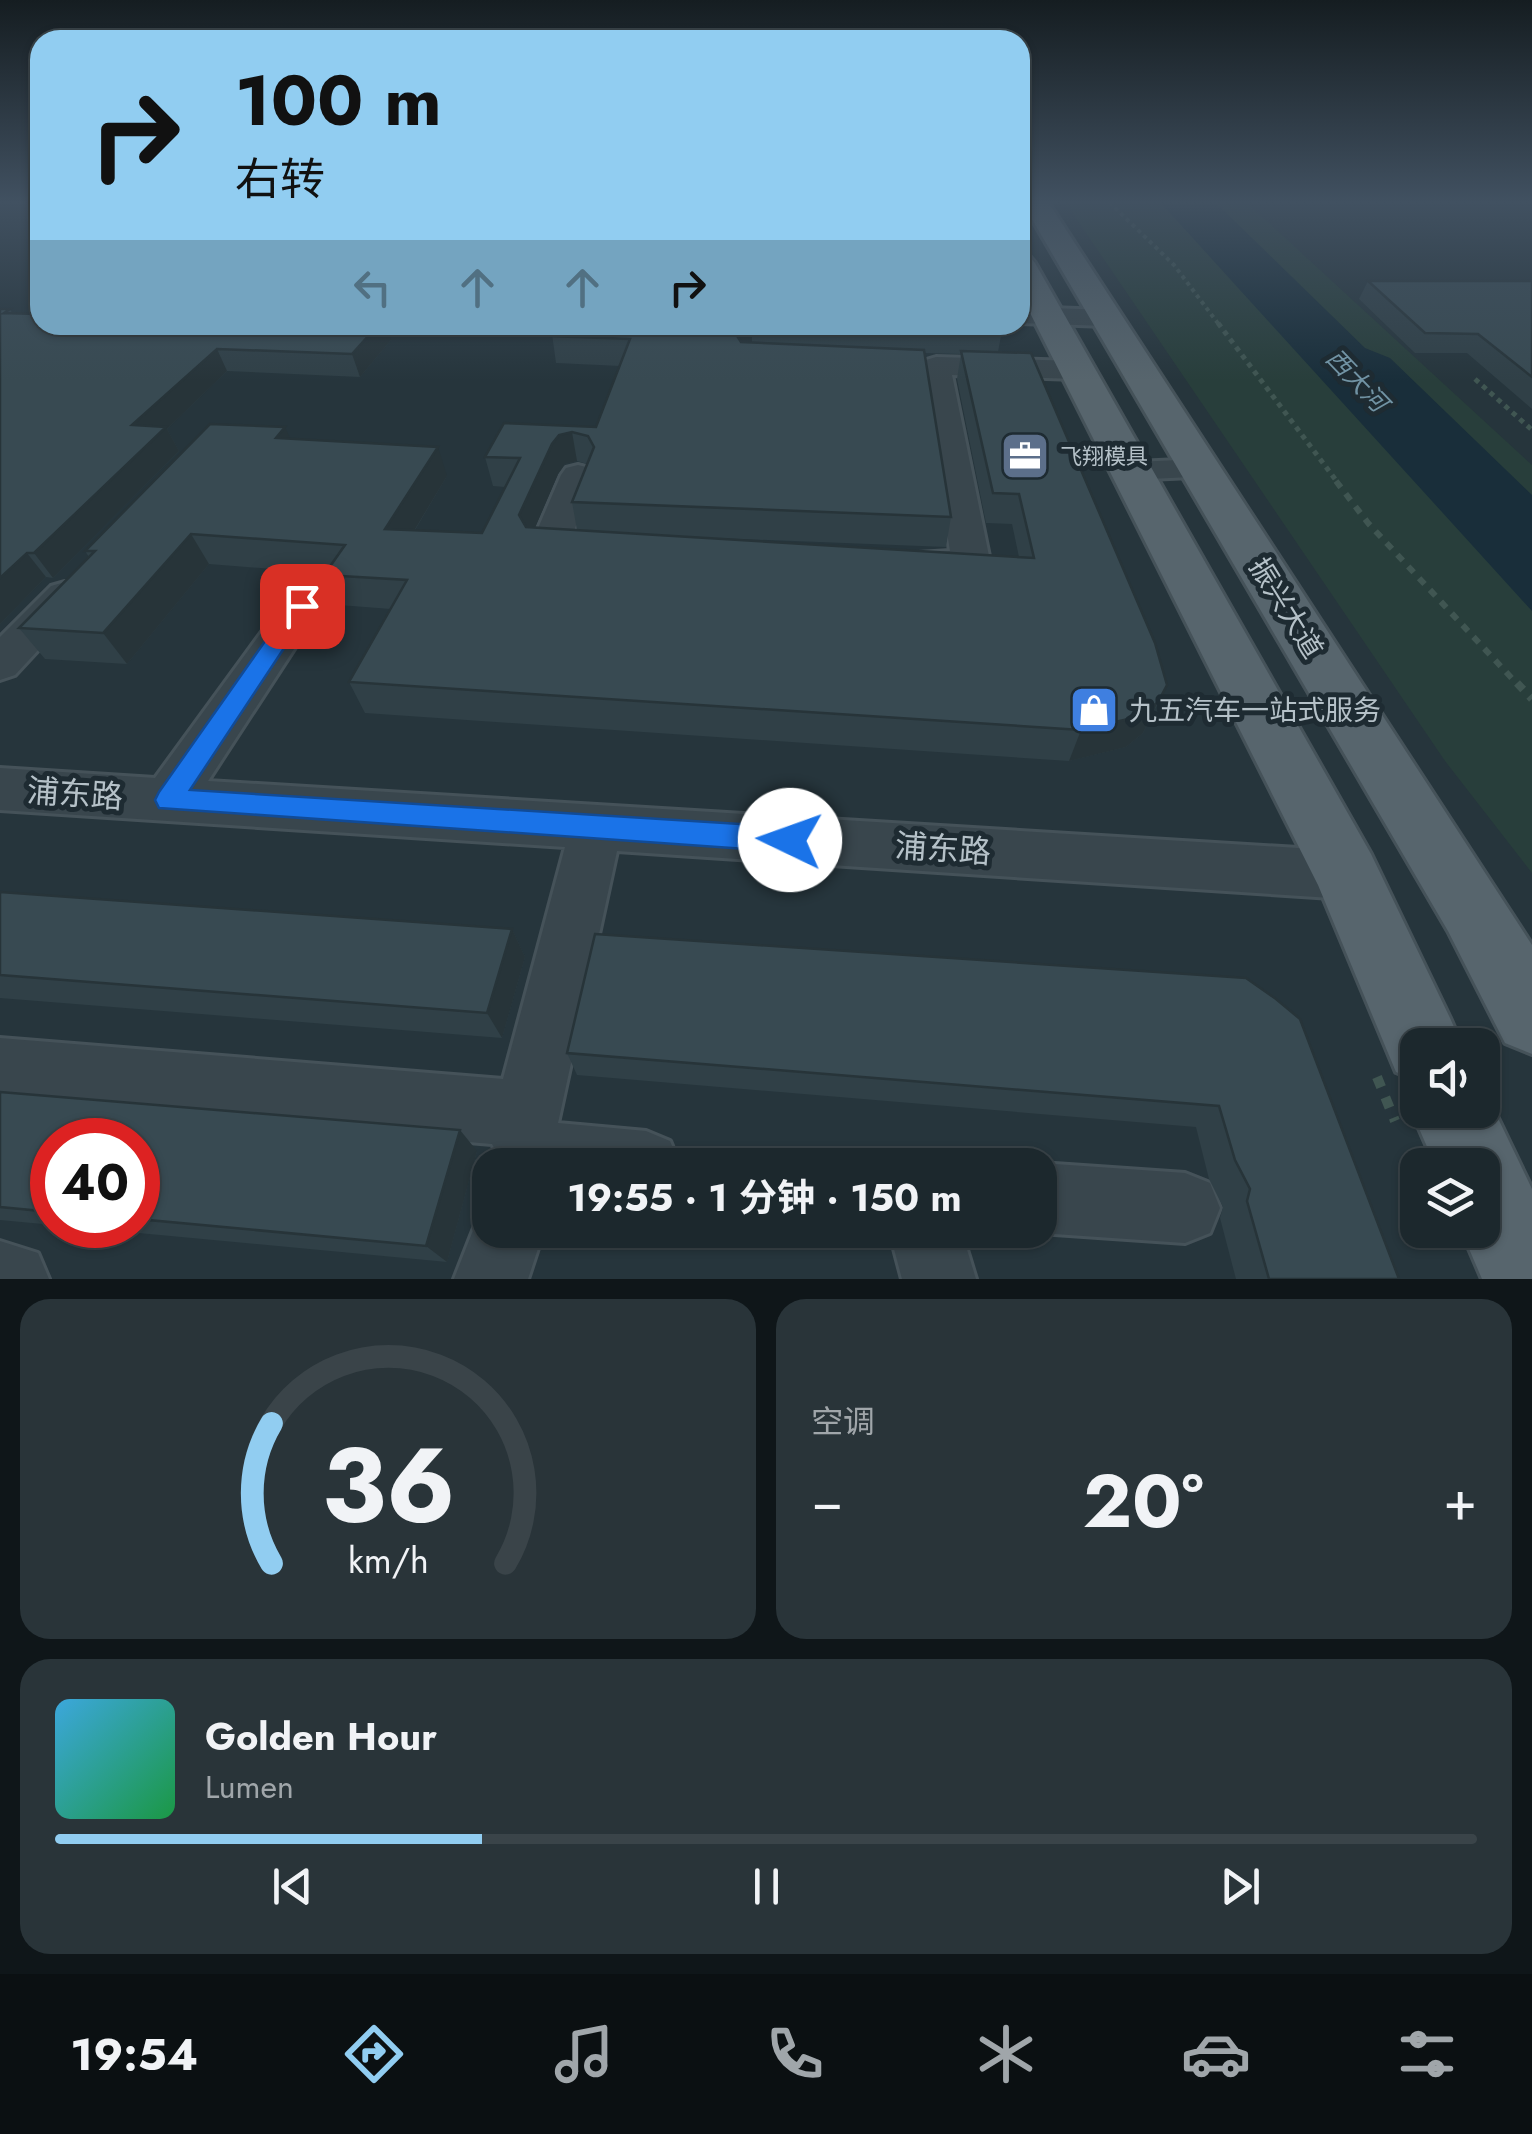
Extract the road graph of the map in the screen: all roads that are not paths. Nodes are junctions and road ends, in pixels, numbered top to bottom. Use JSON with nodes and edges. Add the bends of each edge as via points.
{"nodes":[{"id":1,"x":1072,"y":262,"type":"edge"},
{"id":2,"x":1034,"y":316,"type":"edge"},
{"id":3,"x":1107,"y":318,"type":"junction"},
{"id":4,"x":899,"y":365,"type":"edge"},
{"id":5,"x":936,"y":366,"type":"junction"},
{"id":6,"x":1076,"y":370,"type":"junction"},
{"id":7,"x":1200,"y":468,"type":"junction"},
{"id":8,"x":1128,"y":470,"type":"junction"},
{"id":9,"x":578,"y":476,"type":"edge"},
{"id":10,"x":626,"y":550,"type":"edge"},
{"id":11,"x":875,"y":561,"type":"edge"},
{"id":12,"x":92,"y":568,"type":"edge"},
{"id":13,"x":302,"y":606,"type":"dead end"},
{"id":14,"x":0,"y":664,"type":"edge"},
{"id":15,"x":0,"y":790,"type":"edge"},
{"id":16,"x":168,"y":800,"type":"junction"},
{"id":17,"x":596,"y":828,"type":"junction"},
{"id":18,"x":1347,"y":875,"type":"junction"},
{"id":19,"x":1532,"y":1016,"type":"edge"},
{"id":20,"x":1415,"y":1028,"type":"edge"},
{"id":21,"x":0,"y":1070,"type":"edge"},
{"id":22,"x":528,"y":1148,"type":"edge"},
{"id":23,"x":530,"y":1148,"type":"edge"},
{"id":24,"x":1057,"y":1199,"type":"edge"},
{"id":25,"x":1186,"y":1208,"type":"dead end"},
{"id":26,"x":1500,"y":1218,"type":"edge"},
{"id":27,"x":501,"y":1248,"type":"edge"},
{"id":28,"x":930,"y":1248,"type":"edge"},
{"id":29,"x":0,"y":1278,"type":"edge"},
{"id":30,"x":12,"y":1279,"type":"edge"},
{"id":31,"x":490,"y":1279,"type":"edge"},
{"id":32,"x":939,"y":1279,"type":"edge"},
{"id":33,"x":1528,"y":1279,"type":"edge"}],
"edges":[{"from":1,"to":3,"type":"main road","name":"振兴大道"},
{"from":2,"to":3,"type":"street"},
{"from":2,"to":6,"type":"main road"},
{"from":3,"to":7,"type":"main road","name":"振兴大道"},
{"from":4,"to":5,"type":"street"},
{"from":5,"to":6,"type":"street"},
{"from":5,"to":11,"type":"street","via":[[970,556],[956,564]]},
{"from":6,"to":8,"type":"main road"},
{"from":7,"to":8,"type":"street"},
{"from":7,"to":19,"type":"main road","name":"振兴大道"},
{"from":8,"to":18,"type":"main road"},
{"from":9,"to":10,"type":"street","via":[[549,547]]},
{"from":12,"to":14,"type":"street"},
{"from":13,"to":16,"type":"street"},
{"from":15,"to":16,"type":"street","name":"浦东路"},
{"from":16,"to":17,"type":"street","name":"浦东路"},
{"from":17,"to":18,"type":"street","name":"浦东路"},
{"from":17,"to":23,"type":"street"},
{"from":18,"to":20,"type":"main road"},
{"from":21,"to":22,"type":"street","via":[[511,1113]]},
{"from":24,"to":25,"type":"street"},
{"from":26,"to":33,"type":"main road"},
{"from":27,"to":31,"type":"street"},
{"from":28,"to":32,"type":"street"},
{"from":29,"to":30,"type":"street"}]}
